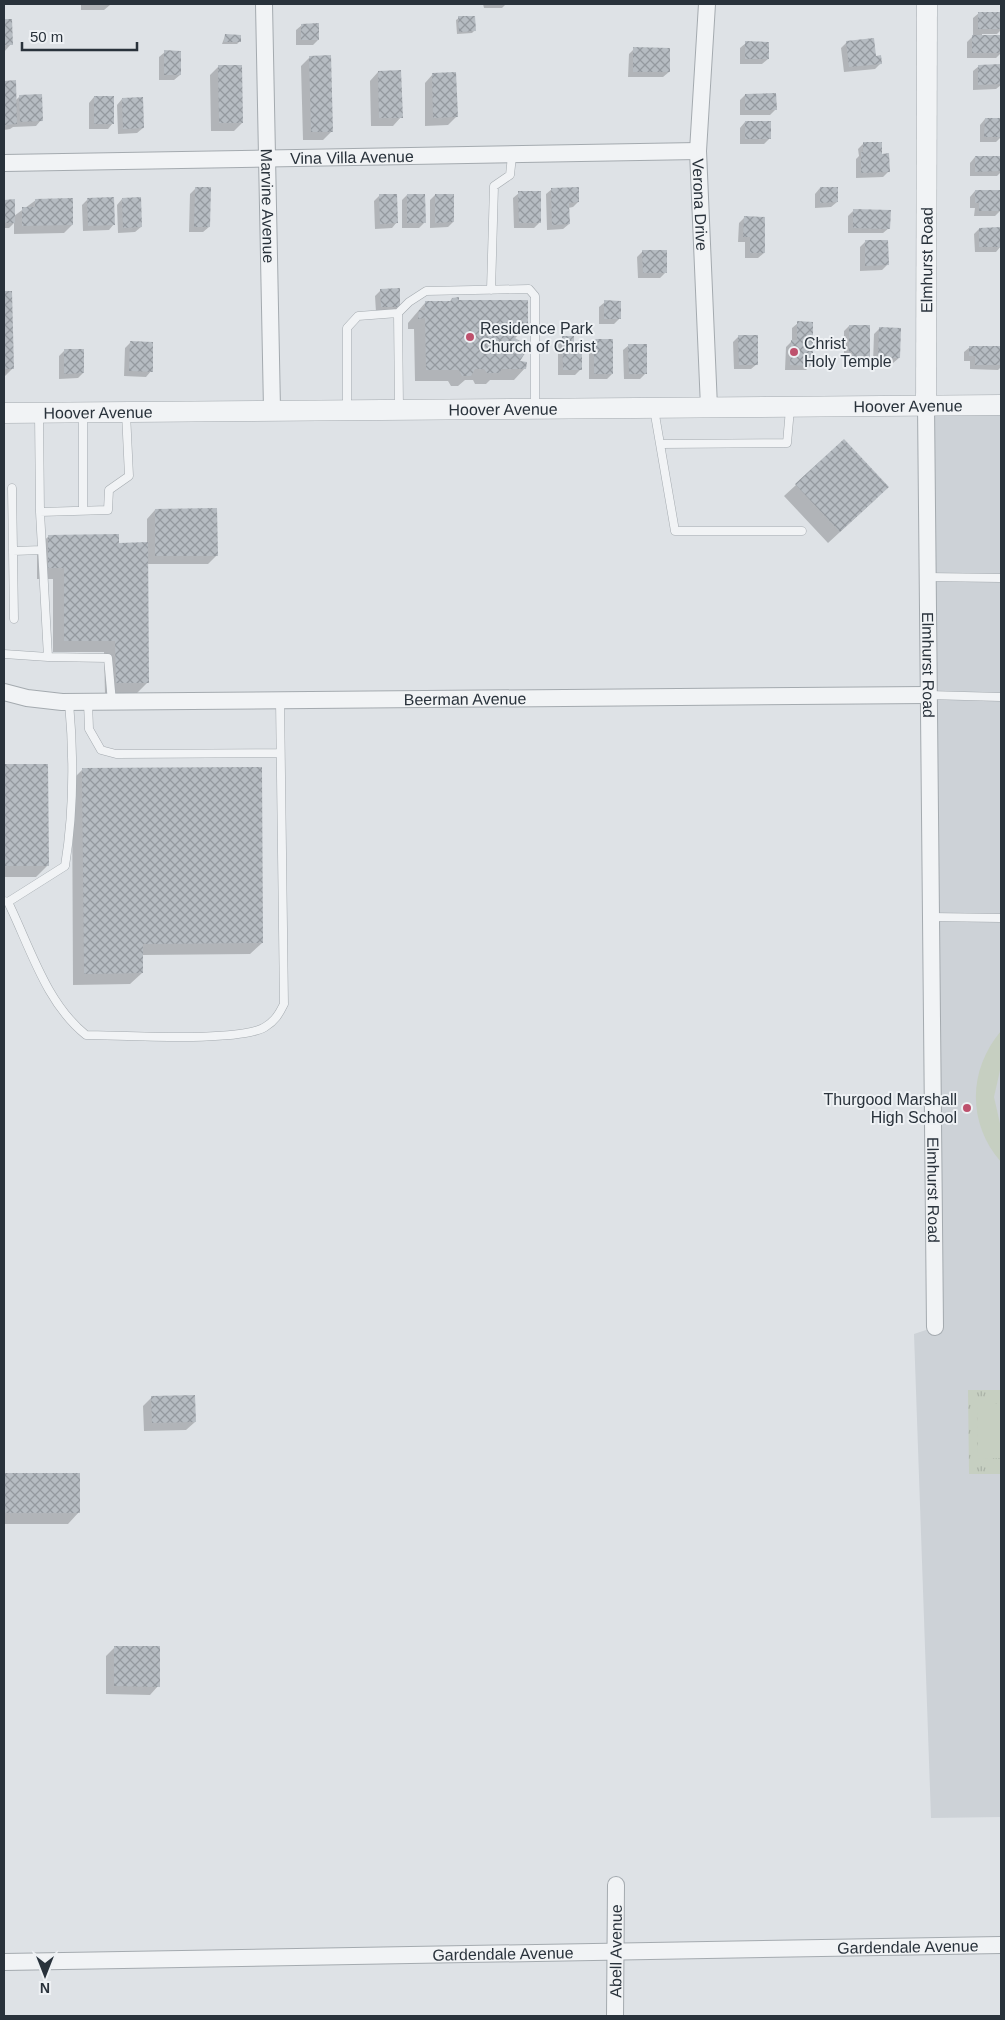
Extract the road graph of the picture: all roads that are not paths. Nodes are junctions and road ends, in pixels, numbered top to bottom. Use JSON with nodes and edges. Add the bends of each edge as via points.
{"nodes":[{"id":1,"x":264,"y":4,"type":"edge"},
{"id":2,"x":707,"y":4,"type":"edge"},
{"id":3,"x":927,"y":4,"type":"edge"},
{"id":4,"x":698,"y":151,"type":"junction"},
{"id":5,"x":512,"y":156,"type":"junction"},
{"id":6,"x":266,"y":160,"type":"junction"},
{"id":7,"x":4,"y":163,"type":"edge"},
{"id":8,"x":491,"y":290,"type":"junction"},
{"id":9,"x":398,"y":313,"type":"junction"},
{"id":10,"x":926,"y":405,"type":"junction"},
{"id":11,"x":1001,"y":405,"type":"edge"},
{"id":12,"x":791,"y":406,"type":"junction"},
{"id":13,"x":653,"y":407,"type":"junction"},
{"id":14,"x":709,"y":407,"type":"junction"},
{"id":15,"x":399,"y":408,"type":"junction"},
{"id":16,"x":535,"y":408,"type":"junction"},
{"id":17,"x":272,"y":409,"type":"junction"},
{"id":18,"x":347,"y":409,"type":"junction"},
{"id":19,"x":126,"y":411,"type":"junction"},
{"id":20,"x":39,"y":412,"type":"junction"},
{"id":21,"x":83,"y":412,"type":"junction"},
{"id":22,"x":4,"y":413,"type":"edge"},
{"id":23,"x":661,"y":444,"type":"junction"},
{"id":24,"x":12,"y":488,"type":"dead end"},
{"id":25,"x":83,"y":510,"type":"junction"},
{"id":26,"x":40,"y":512,"type":"junction"},
{"id":27,"x":802,"y":531,"type":"dead end"},
{"id":28,"x":42,"y":550,"type":"junction"},
{"id":29,"x":13,"y":551,"type":"junction"},
{"id":30,"x":927,"y":578,"type":"junction"},
{"id":31,"x":1001,"y":578,"type":"edge"},
{"id":32,"x":14,"y":619,"type":"dead end"},
{"id":33,"x":4,"y":654,"type":"edge"},
{"id":34,"x":48,"y":658,"type":"junction"},
{"id":35,"x":4,"y":692,"type":"edge"},
{"id":36,"x":927,"y":695,"type":"junction"},
{"id":37,"x":1001,"y":697,"type":"edge"},
{"id":38,"x":280,"y":700,"type":"junction"},
{"id":39,"x":69,"y":702,"type":"junction"},
{"id":40,"x":88,"y":702,"type":"junction"},
{"id":41,"x":112,"y":702,"type":"junction"},
{"id":42,"x":280,"y":753,"type":"junction"},
{"id":43,"x":6,"y":902,"type":"edge"},
{"id":44,"x":930,"y":917,"type":"junction"},
{"id":45,"x":1001,"y":918,"type":"edge"},
{"id":46,"x":935,"y":1327,"type":"dead end"},
{"id":47,"x":616,"y":1885,"type":"dead end"},
{"id":48,"x":1001,"y":1945,"type":"edge"},
{"id":49,"x":615,"y":1952,"type":"junction"},
{"id":50,"x":4,"y":1962,"type":"edge"},
{"id":51,"x":615,"y":2016,"type":"edge"}],
"edges":[{"from":1,"to":6,"type":"street","name":"Marvine Avenue"},
{"from":2,"to":4,"type":"street","name":"Verona Drive"},
{"from":3,"to":10,"type":"street","name":"Elmhurst Road"},
{"from":4,"to":5,"type":"street","name":"Vina Villa Avenue"},
{"from":4,"to":14,"type":"street","name":"Verona Drive"},
{"from":5,"to":6,"type":"street","name":"Vina Villa Avenue"},
{"from":5,"to":8,"type":"lane","via":[[510,175],[494,186]]},
{"from":6,"to":7,"type":"street","name":"Vina Villa Avenue"},
{"from":6,"to":17,"type":"street","name":"Marvine Avenue"},
{"from":8,"to":9,"type":"lane","via":[[426,291]]},
{"from":8,"to":16,"type":"lane","via":[[529,289],[535,296]]},
{"from":9,"to":15,"type":"lane"},
{"from":9,"to":18,"type":"lane","via":[[358,316],[347,328]]},
{"from":10,"to":11,"type":"street","name":"Hoover Avenue"},
{"from":10,"to":12,"type":"street","name":"Hoover Avenue"},
{"from":10,"to":30,"type":"street","name":"Elmhurst Road"},
{"from":12,"to":14,"type":"street","name":"Hoover Avenue"},
{"from":12,"to":23,"type":"lane","via":[[787,443]]},
{"from":13,"to":14,"type":"street","name":"Hoover Avenue"},
{"from":13,"to":16,"type":"street","name":"Hoover Avenue"},
{"from":13,"to":23,"type":"lane"},
{"from":15,"to":16,"type":"street","name":"Hoover Avenue"},
{"from":15,"to":18,"type":"street","name":"Hoover Avenue"},
{"from":17,"to":18,"type":"street","name":"Hoover Avenue"},
{"from":17,"to":19,"type":"street","name":"Hoover Avenue"},
{"from":19,"to":21,"type":"street","name":"Hoover Avenue"},
{"from":19,"to":25,"type":"lane","via":[[129,476],[109,490],[108,510]]},
{"from":20,"to":21,"type":"street","name":"Hoover Avenue"},
{"from":20,"to":22,"type":"street","name":"Hoover Avenue"},
{"from":20,"to":26,"type":"lane"},
{"from":21,"to":25,"type":"lane"},
{"from":23,"to":27,"type":"lane","via":[[676,531]]},
{"from":24,"to":29,"type":"lane"},
{"from":25,"to":26,"type":"lane"},
{"from":26,"to":28,"type":"lane"},
{"from":28,"to":29,"type":"lane"},
{"from":28,"to":34,"type":"lane"},
{"from":29,"to":32,"type":"lane"},
{"from":30,"to":31,"type":"lane"},
{"from":30,"to":36,"type":"street","name":"Elmhurst Road"},
{"from":33,"to":34,"type":"lane"},
{"from":34,"to":41,"type":"lane","via":[[108,658]]},
{"from":35,"to":39,"type":"street","name":"Beerman Avenue"},
{"from":36,"to":37,"type":"lane"},
{"from":36,"to":38,"type":"street","name":"Beerman Avenue"},
{"from":36,"to":44,"type":"street","name":"Elmhurst Road"},
{"from":38,"to":41,"type":"street","name":"Beerman Avenue"},
{"from":38,"to":42,"type":"lane"},
{"from":39,"to":40,"type":"street","name":"Beerman Avenue"},
{"from":39,"to":43,"type":"lane","via":[[73,776],[71,830],[64,866]]},
{"from":40,"to":41,"type":"street","name":"Beerman Avenue"},
{"from":40,"to":42,"type":"lane","via":[[89,729],[101,750],[116,754]]},
{"from":42,"to":43,"type":"lane","via":[[284,1004],[278,1017],[266,1027],[228,1036],[86,1035],[72,1023],[50,991]]},
{"from":44,"to":45,"type":"lane"},
{"from":44,"to":46,"type":"street","name":"Elmhurst Road"},
{"from":47,"to":49,"type":"street","name":"Abell Avenue"},
{"from":48,"to":49,"type":"street","name":"Gardendale Avenue"},
{"from":49,"to":50,"type":"street","name":"Gardendale Avenue"},
{"from":49,"to":51,"type":"street","name":"Abell Avenue"}]}
